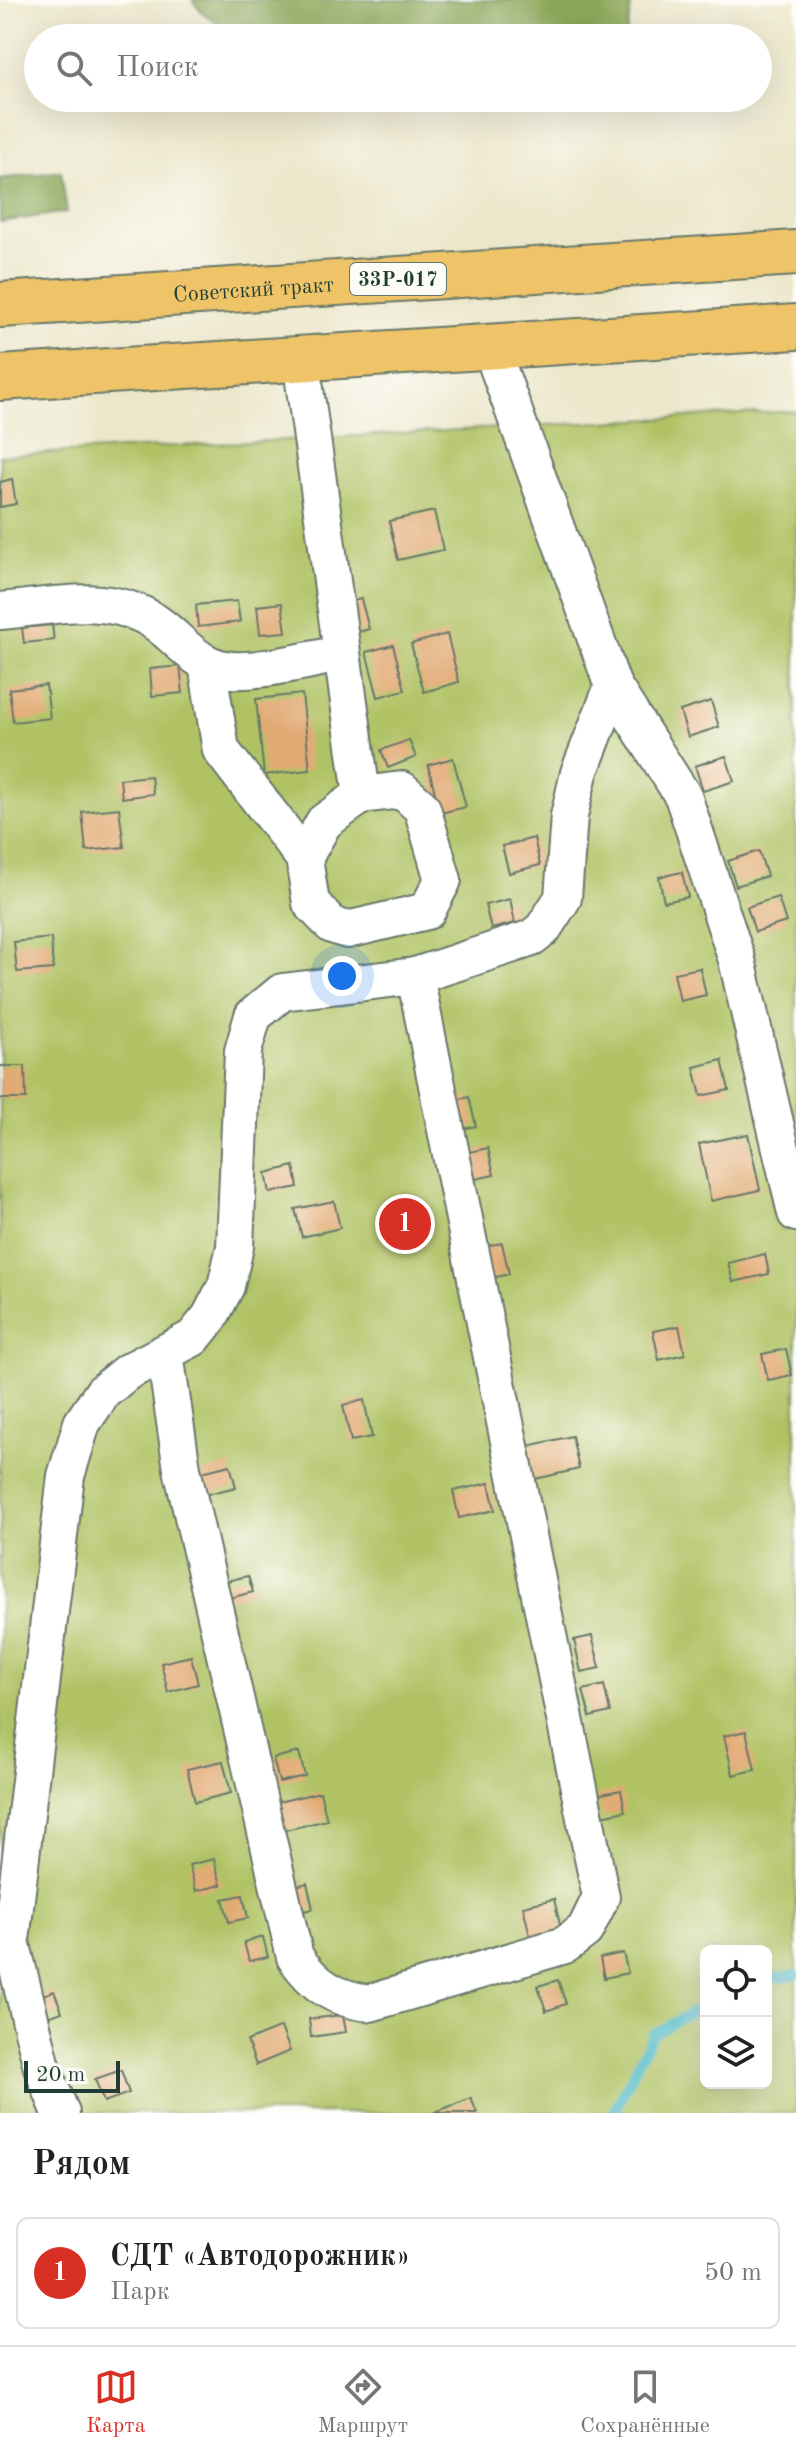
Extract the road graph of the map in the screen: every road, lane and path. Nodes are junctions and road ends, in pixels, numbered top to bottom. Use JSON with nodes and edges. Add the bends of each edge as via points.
{"nodes":[{"id":1,"x":796,"y":253,"type":"edge"},
{"id":2,"x":0,"y":305,"type":"edge"},
{"id":3,"x":796,"y":327,"type":"edge"},
{"id":4,"x":491,"y":348,"type":"junction"},
{"id":5,"x":301,"y":360,"type":"junction"},
{"id":6,"x":0,"y":378,"type":"edge"},
{"id":7,"x":0,"y":611,"type":"edge"},
{"id":8,"x":342,"y":654,"type":"junction"},
{"id":9,"x":207,"y":664,"type":"junction"},
{"id":10,"x":613,"y":686,"type":"junction"},
{"id":11,"x":362,"y":795,"type":"junction"},
{"id":12,"x":304,"y":858,"type":"junction"},
{"id":13,"x":415,"y":976,"type":"junction"},
{"id":14,"x":796,"y":1213,"type":"edge"},
{"id":15,"x":165,"y":1354,"type":"junction"},
{"id":16,"x":61,"y":2113,"type":"edge"}],
"edges":[{"from":1,"to":2,"type":"highway","name":"Советский тракт","number":"33Р-017"},
{"from":3,"to":4,"type":"highway"},
{"from":4,"to":5,"type":"highway"},
{"from":4,"to":10,"type":"street"},
{"from":5,"to":6,"type":"highway"},
{"from":5,"to":8,"type":"street"},
{"from":7,"to":9,"type":"street","via":[[94,602],[119,605],[149,618]]},
{"from":8,"to":9,"type":"street","via":[[233,670]]},
{"from":8,"to":11,"type":"street"},
{"from":9,"to":12,"type":"street","via":[[221,750]]},
{"from":10,"to":13,"type":"street","via":[[579,773],[569,816],[563,898],[553,915],[532,938]]},
{"from":10,"to":14,"type":"street","via":[[683,796],[737,960]]},
{"from":11,"to":12,"type":"street","via":[[324,822]]},
{"from":11,"to":12,"type":"street","via":[[402,790],[422,808],[443,880],[427,911],[347,930],[332,925],[311,903]]},
{"from":13,"to":15,"type":"street","via":[[282,992],[253,1016],[243,1051],[235,1247],[226,1286],[193,1338]]},
{"from":13,"to":15,"type":"street","via":[[601,1897],[585,1930],[565,1945],[370,2003],[328,1993],[309,1978],[295,1957],[182,1469]]},
{"from":15,"to":16,"type":"street","via":[[127,1372],[103,1392],[82,1423],[66,1476],[11,1941],[42,2067]]}]}
